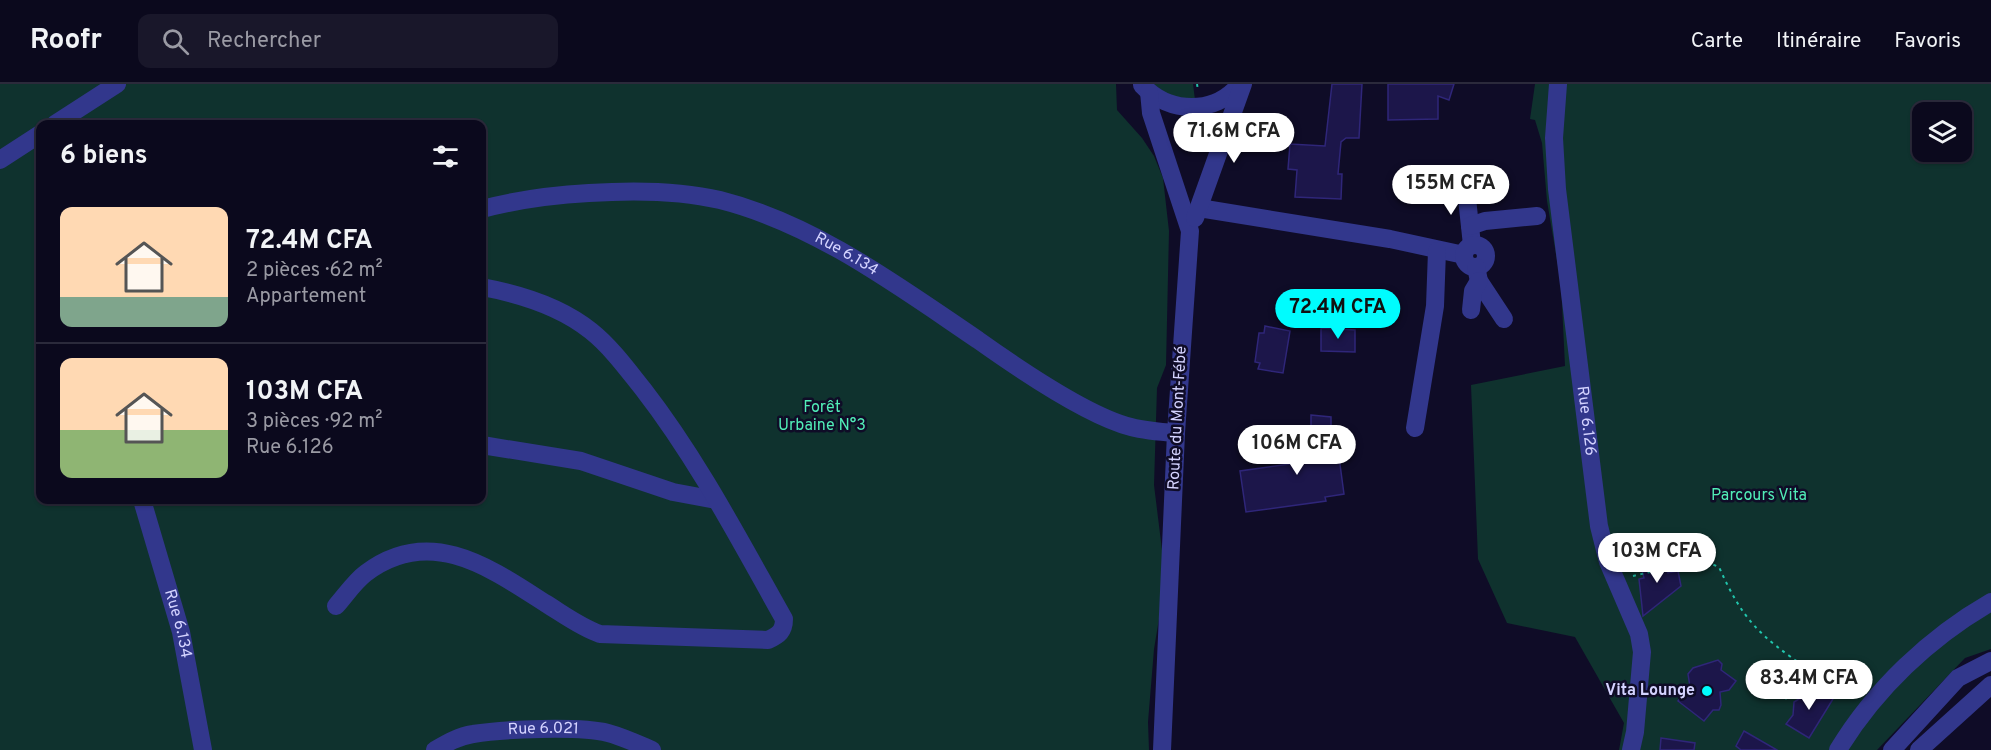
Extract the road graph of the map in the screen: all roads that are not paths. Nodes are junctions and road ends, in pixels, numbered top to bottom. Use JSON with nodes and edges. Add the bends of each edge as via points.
{"nodes":[{"id":1,"x":117,"y":84,"type":"edge"},
{"id":2,"x":1242,"y":84,"type":"edge"},
{"id":3,"x":1558,"y":84,"type":"edge"},
{"id":4,"x":1145,"y":88,"type":"edge"},
{"id":5,"x":61,"y":120,"type":"edge"},
{"id":6,"x":36,"y":137,"type":"edge"},
{"id":7,"x":0,"y":160,"type":"edge"},
{"id":8,"x":1437,"y":180,"type":"dead end"},
{"id":9,"x":486,"y":208,"type":"edge"},
{"id":10,"x":1198,"y":208,"type":"junction"},
{"id":11,"x":1537,"y":216,"type":"dead end"},
{"id":12,"x":1470,"y":226,"type":"junction"},
{"id":13,"x":1190,"y":231,"type":"junction"},
{"id":14,"x":1437,"y":251,"type":"junction"},
{"id":15,"x":1473,"y":262,"type":"junction"},
{"id":16,"x":486,"y":289,"type":"edge"},
{"id":17,"x":1471,"y":310,"type":"dead end"},
{"id":18,"x":1504,"y":319,"type":"dead end"},
{"id":19,"x":1415,"y":428,"type":"dead end"},
{"id":20,"x":1176,"y":433,"type":"junction"},
{"id":21,"x":486,"y":446,"type":"edge"},
{"id":22,"x":716,"y":500,"type":"junction"},
{"id":23,"x":143,"y":504,"type":"edge"},
{"id":24,"x":1991,"y":602,"type":"edge"},
{"id":25,"x":336,"y":606,"type":"dead end"},
{"id":26,"x":1991,"y":662,"type":"edge"},
{"id":27,"x":1991,"y":685,"type":"edge"},
{"id":28,"x":203,"y":750,"type":"edge"},
{"id":29,"x":435,"y":750,"type":"edge"},
{"id":30,"x":652,"y":750,"type":"edge"},
{"id":31,"x":1162,"y":750,"type":"edge"},
{"id":32,"x":1630,"y":750,"type":"edge"},
{"id":33,"x":1838,"y":750,"type":"edge"},
{"id":34,"x":1892,"y":750,"type":"edge"},
{"id":35,"x":1919,"y":750,"type":"edge"}],
"edges":[{"from":1,"to":5,"type":"street"},
{"from":2,"to":4,"type":"street","via":[[1218,102],[1200,108],[1173,106]]},
{"from":2,"to":10,"type":"street"},
{"from":3,"to":32,"type":"street","name":"Rue 6.126","via":[[1554,138],[1557,189],[1599,526],[1608,562],[1639,634],[1642,652]]},
{"from":4,"to":13,"type":"street","name":"Route du Mont-Fébé"},
{"from":6,"to":7,"type":"street"},
{"from":8,"to":12,"type":"street","via":[[1463,185],[1468,193]]},
{"from":9,"to":20,"type":"street","name":"Rue 6.134","via":[[555,195],[622,190],[675,192],[720,201],[771,218],[841,251],[1014,365],[1091,410],[1130,427]]},
{"from":10,"to":13,"type":"street"},
{"from":10,"to":14,"type":"street","via":[[1390,239]]},
{"from":11,"to":12,"type":"street"},
{"from":12,"to":15,"type":"street"},
{"from":13,"to":20,"type":"street","name":"Route du Mont-Fébé"},
{"from":14,"to":15,"type":"street"},
{"from":14,"to":19,"type":"street","via":[[1435,306]]},
{"from":15,"to":17,"type":"street"},
{"from":15,"to":18,"type":"street"},
{"from":16,"to":22,"type":"street","via":[[531,299],[566,314],[591,331],[620,359],[659,410]]},
{"from":20,"to":31,"type":"street","name":"Route du Mont-Fébé"},
{"from":21,"to":22,"type":"street","via":[[581,461],[673,492]]},
{"from":22,"to":25,"type":"street","via":[[784,619],[779,634],[768,640],[600,634],[488,567],[456,555],[422,550],[386,561],[365,573]]},
{"from":23,"to":28,"type":"street","name":"Rue 6.134","via":[[181,632]]},
{"from":24,"to":33,"type":"street","via":[[1952,625],[1906,666],[1862,715]]},
{"from":26,"to":34,"type":"street","via":[[1958,678]]},
{"from":27,"to":35,"type":"street"},
{"from":29,"to":30,"type":"street","name":"Rue 6.021","via":[[456,738],[512,730],[595,731]]}]}
